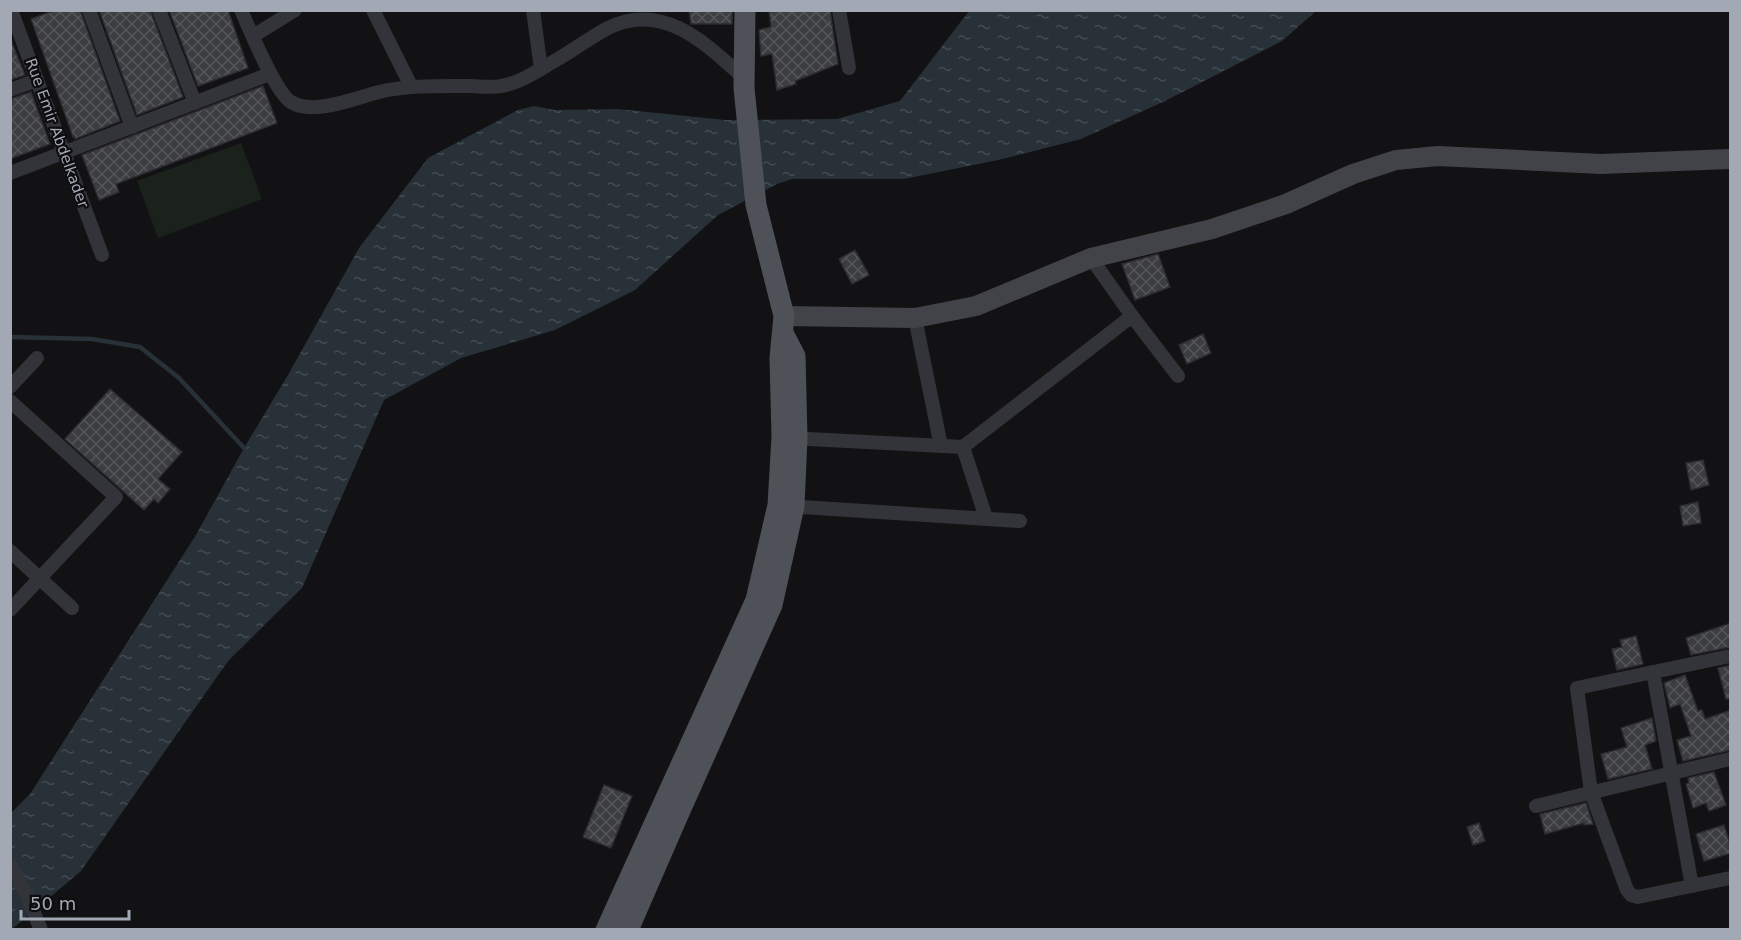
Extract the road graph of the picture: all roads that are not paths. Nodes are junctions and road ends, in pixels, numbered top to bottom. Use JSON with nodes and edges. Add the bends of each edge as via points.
{"nodes":[{"id":1,"x":88,"y":10,"type":"edge"},
{"id":2,"x":159,"y":10,"type":"edge"},
{"id":3,"x":242,"y":10,"type":"edge"},
{"id":4,"x":295,"y":10,"type":"edge"},
{"id":5,"x":374,"y":10,"type":"edge"},
{"id":6,"x":533,"y":10,"type":"edge"},
{"id":7,"x":673,"y":10,"type":"edge"},
{"id":8,"x":745,"y":10,"type":"edge"},
{"id":9,"x":839,"y":10,"type":"edge"},
{"id":10,"x":13,"y":12,"type":"edge"},
{"id":11,"x":675,"y":25,"type":"junction"},
{"id":12,"x":253,"y":36,"type":"junction"},
{"id":13,"x":849,"y":68,"type":"dead end"},
{"id":14,"x":541,"y":69,"type":"junction"},
{"id":15,"x":270,"y":74,"type":"junction"},
{"id":16,"x":37,"y":80,"type":"junction"},
{"id":17,"x":743,"y":82,"type":"junction"},
{"id":18,"x":411,"y":86,"type":"junction"},
{"id":19,"x":10,"y":90,"type":"edge"},
{"id":20,"x":195,"y":103,"type":"junction"},
{"id":21,"x":132,"y":127,"type":"junction"},
{"id":22,"x":64,"y":153,"type":"junction"},
{"id":23,"x":1731,"y":159,"type":"edge"},
{"id":24,"x":10,"y":173,"type":"edge"},
{"id":25,"x":102,"y":255,"type":"dead end"},
{"id":26,"x":1091,"y":258,"type":"junction"},
{"id":27,"x":1132,"y":316,"type":"junction"},
{"id":28,"x":915,"y":318,"type":"junction"},
{"id":29,"x":783,"y":324,"type":"junction"},
{"id":30,"x":37,"y":358,"type":"dead end"},
{"id":31,"x":1178,"y":376,"type":"dead end"},
{"id":32,"x":10,"y":387,"type":"edge"},
{"id":33,"x":10,"y":401,"type":"edge"},
{"id":34,"x":789,"y":438,"type":"junction"},
{"id":35,"x":941,"y":446,"type":"junction"},
{"id":36,"x":963,"y":447,"type":"junction"},
{"id":37,"x":786,"y":506,"type":"junction"},
{"id":38,"x":986,"y":518,"type":"junction"},
{"id":39,"x":1020,"y":521,"type":"dead end"},
{"id":40,"x":10,"y":551,"type":"edge"},
{"id":41,"x":40,"y":579,"type":"junction"},
{"id":42,"x":72,"y":608,"type":"dead end"},
{"id":43,"x":10,"y":610,"type":"edge"},
{"id":44,"x":1731,"y":656,"type":"edge"},
{"id":45,"x":1653,"y":672,"type":"junction"},
{"id":46,"x":1731,"y":759,"type":"edge"},
{"id":47,"x":1672,"y":773,"type":"junction"},
{"id":48,"x":1591,"y":792,"type":"junction"},
{"id":49,"x":1536,"y":806,"type":"dead end"},
{"id":50,"x":670,"y":812,"type":"junction"},
{"id":51,"x":10,"y":865,"type":"edge"},
{"id":52,"x":1731,"y":878,"type":"edge"},
{"id":53,"x":1692,"y":886,"type":"junction"},
{"id":54,"x":40,"y":930,"type":"edge"},
{"id":55,"x":606,"y":930,"type":"edge"},
{"id":56,"x":628,"y":930,"type":"edge"}],
"edges":[{"from":1,"to":21,"type":"street"},
{"from":2,"to":20,"type":"street"},
{"from":3,"to":12,"type":"street"},
{"from":4,"to":12,"type":"street"},
{"from":5,"to":18,"type":"street"},
{"from":6,"to":14,"type":"street"},
{"from":7,"to":11,"type":"street"},
{"from":8,"to":17,"type":"main road"},
{"from":9,"to":13,"type":"street"},
{"from":10,"to":16,"type":"street","name":"Rue Emir Abdelkader"},
{"from":11,"to":14,"type":"street","via":[[650,20],[626,22]]},
{"from":11,"to":17,"type":"street","via":[[709,46]]},
{"from":12,"to":15,"type":"street"},
{"from":14,"to":18,"type":"street","via":[[501,86]]},
{"from":15,"to":18,"type":"street","via":[[289,101],[304,107],[322,107]]},
{"from":15,"to":20,"type":"street"},
{"from":16,"to":19,"type":"street"},
{"from":16,"to":22,"type":"street","name":"Rue Emir Abdelkader"},
{"from":17,"to":29,"type":"main road","via":[[756,205]]},
{"from":20,"to":21,"type":"street"},
{"from":21,"to":22,"type":"street"},
{"from":22,"to":24,"type":"street"},
{"from":22,"to":25,"type":"street","name":"Rue Emir Abdelkader"},
{"from":23,"to":26,"type":"main road","via":[[1601,164],[1438,156],[1396,160],[1212,229]]},
{"from":26,"to":27,"type":"street"},
{"from":26,"to":28,"type":"main road","via":[[976,306]]},
{"from":27,"to":31,"type":"street"},
{"from":27,"to":36,"type":"street"},
{"from":28,"to":29,"type":"main road"},
{"from":28,"to":35,"type":"street"},
{"from":29,"to":34,"type":"main road","via":[[780,358]]},
{"from":30,"to":32,"type":"street"},
{"from":33,"to":41,"type":"street","via":[[116,497]]},
{"from":34,"to":35,"type":"street"},
{"from":34,"to":37,"type":"main road"},
{"from":35,"to":36,"type":"street"},
{"from":36,"to":38,"type":"street"},
{"from":37,"to":38,"type":"street"},
{"from":37,"to":50,"type":"main road","via":[[764,602]]},
{"from":38,"to":39,"type":"street"},
{"from":40,"to":41,"type":"street"},
{"from":41,"to":42,"type":"street"},
{"from":41,"to":43,"type":"street"},
{"from":44,"to":45,"type":"street"},
{"from":45,"to":47,"type":"street"},
{"from":45,"to":48,"type":"street","via":[[1577,688]]},
{"from":46,"to":47,"type":"street"},
{"from":47,"to":48,"type":"street"},
{"from":47,"to":53,"type":"street"},
{"from":48,"to":49,"type":"street"},
{"from":48,"to":53,"type":"street","via":[[1631,895],[1638,897]]},
{"from":50,"to":55,"type":"main road"},
{"from":50,"to":56,"type":"main road"},
{"from":51,"to":54,"type":"street"},
{"from":52,"to":53,"type":"street"}]}
